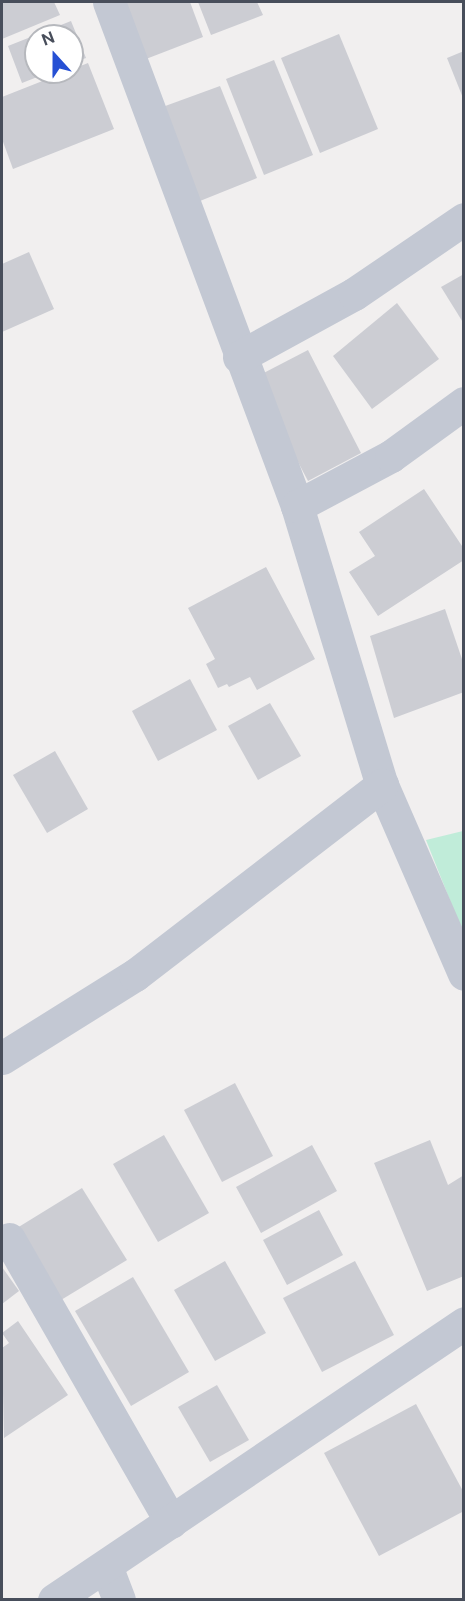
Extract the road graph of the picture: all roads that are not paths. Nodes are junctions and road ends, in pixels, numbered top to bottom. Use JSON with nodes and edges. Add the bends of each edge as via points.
{"nodes":[{"id":1,"x":109,"y":2,"type":"edge"},
{"id":2,"x":464,"y":219,"type":"edge"},
{"id":3,"x":240,"y":357,"type":"junction"},
{"id":4,"x":464,"y":402,"type":"edge"},
{"id":5,"x":297,"y":506,"type":"junction"},
{"id":6,"x":382,"y":786,"type":"junction"},
{"id":7,"x":464,"y":974,"type":"edge"},
{"id":8,"x":2,"y":1058,"type":"edge"},
{"id":9,"x":9,"y":1239,"type":"dead end"},
{"id":10,"x":464,"y":1323,"type":"edge"},
{"id":11,"x":171,"y":1522,"type":"junction"},
{"id":12,"x":106,"y":1566,"type":"junction"},
{"id":13,"x":54,"y":1599,"type":"edge"},
{"id":14,"x":119,"y":1599,"type":"edge"}],
"edges":[{"from":1,"to":3,"type":"street"},
{"from":2,"to":3,"type":"street","via":[[354,294]]},
{"from":3,"to":5,"type":"street"},
{"from":4,"to":5,"type":"street","via":[[391,456]]},
{"from":5,"to":6,"type":"street"},
{"from":6,"to":7,"type":"street"},
{"from":6,"to":8,"type":"street","via":[[135,975]]},
{"from":9,"to":11,"type":"street"},
{"from":10,"to":11,"type":"street"},
{"from":11,"to":12,"type":"street"},
{"from":12,"to":13,"type":"street"},
{"from":12,"to":14,"type":"street"}]}
